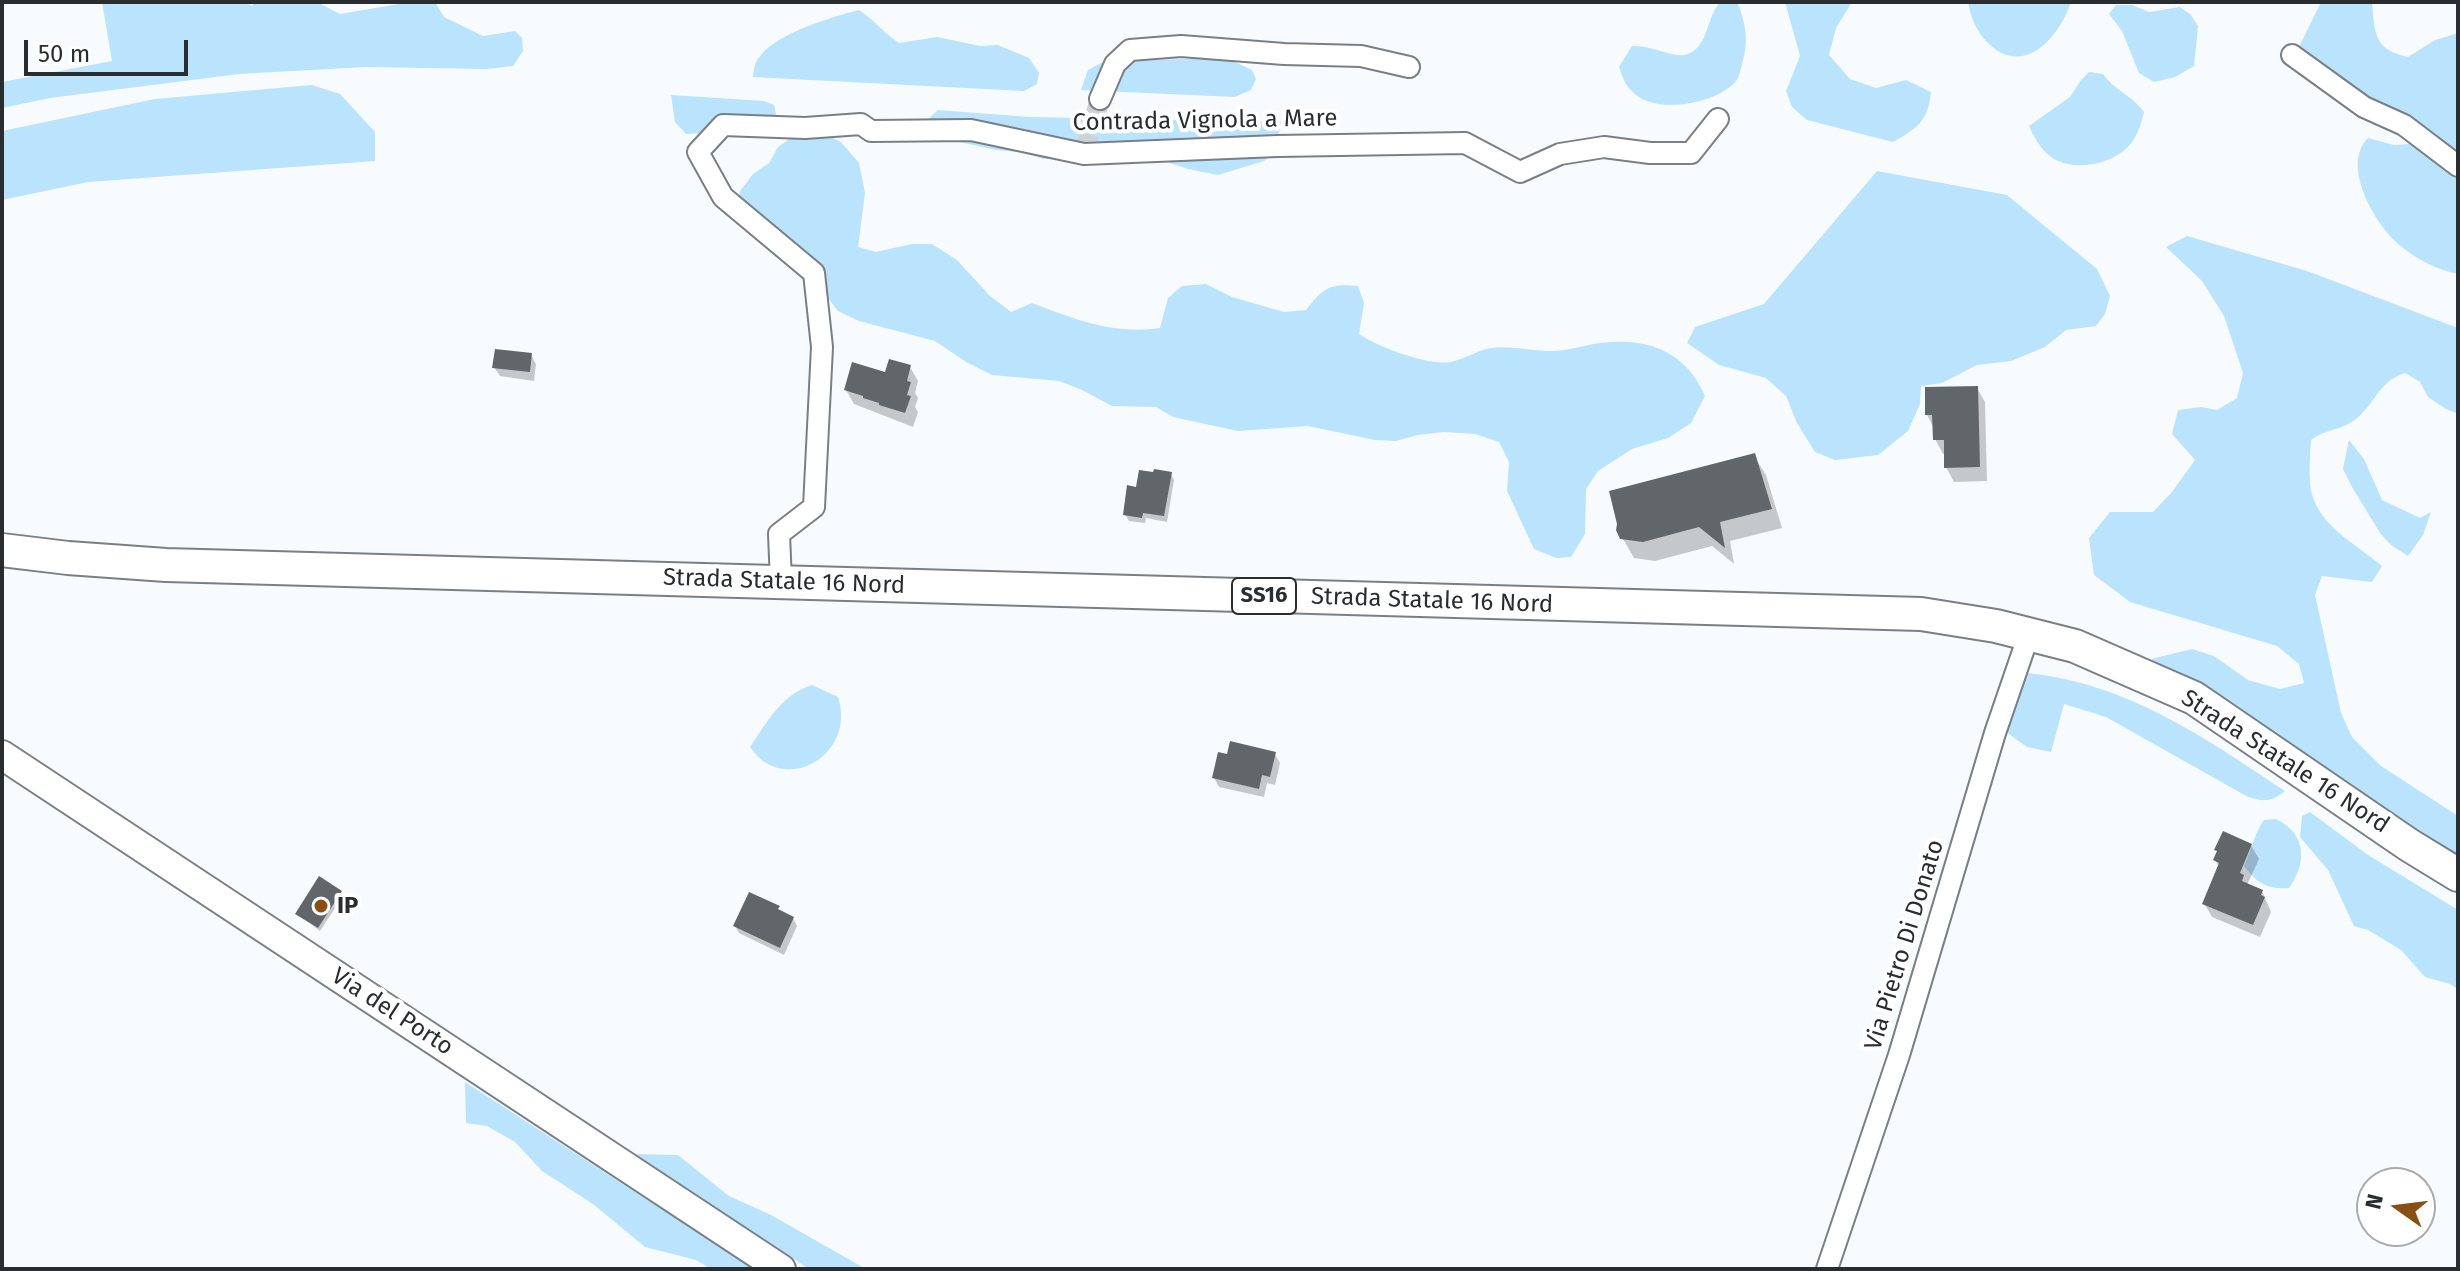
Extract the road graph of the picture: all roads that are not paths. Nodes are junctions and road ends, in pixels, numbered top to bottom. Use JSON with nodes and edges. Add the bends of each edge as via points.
{"nodes":[{"id":1,"x":2292,"y":55,"type":"dead end"},
{"id":2,"x":1409,"y":67,"type":"dead end"},
{"id":3,"x":1100,"y":99,"type":"tunnel mouth"},
{"id":4,"x":1718,"y":119,"type":"dead end"},
{"id":5,"x":2458,"y":166,"type":"edge"},
{"id":6,"x":2,"y":550,"type":"edge"},
{"id":7,"x":781,"y":582,"type":"junction"},
{"id":8,"x":2029,"y":634,"type":"junction"},
{"id":9,"x":2,"y":755,"type":"edge"},
{"id":10,"x":2458,"y":875,"type":"edge"},
{"id":11,"x":781,"y":1269,"type":"edge"},
{"id":12,"x":1827,"y":1269,"type":"edge"}],
"edges":[{"from":1,"to":5,"type":"street","via":[[2364,107],[2404,125]]},
{"from":2,"to":3,"type":"street","name":"Contrada Vignola a Mare","via":[[1361,56],[1181,46],[1130,50],[1115,64]]},
{"from":4,"to":7,"type":"street","name":"Contrada Vignola a Mare","via":[[1691,153],[1604,147],[1560,154],[1520,172],[1465,143],[1084,154],[971,130],[723,125],[698,152],[723,197],[814,273],[822,347],[814,507],[779,534]]},
{"from":6,"to":7,"type":"main road","name":"Strada Statale 16 Nord","number":"SS16","via":[[166,565]]},
{"from":7,"to":8,"type":"main road","name":"Strada Statale 16 Nord","number":"SS16","via":[[1921,614]]},
{"from":8,"to":10,"type":"main road","name":"Strada Statale 16 Nord","number":"SS16","via":[[2075,646],[2194,698]]},
{"from":8,"to":12,"type":"street","name":"Via Pietro Di Donato"},
{"from":9,"to":11,"type":"street","name":"Via del Porto"}]}
